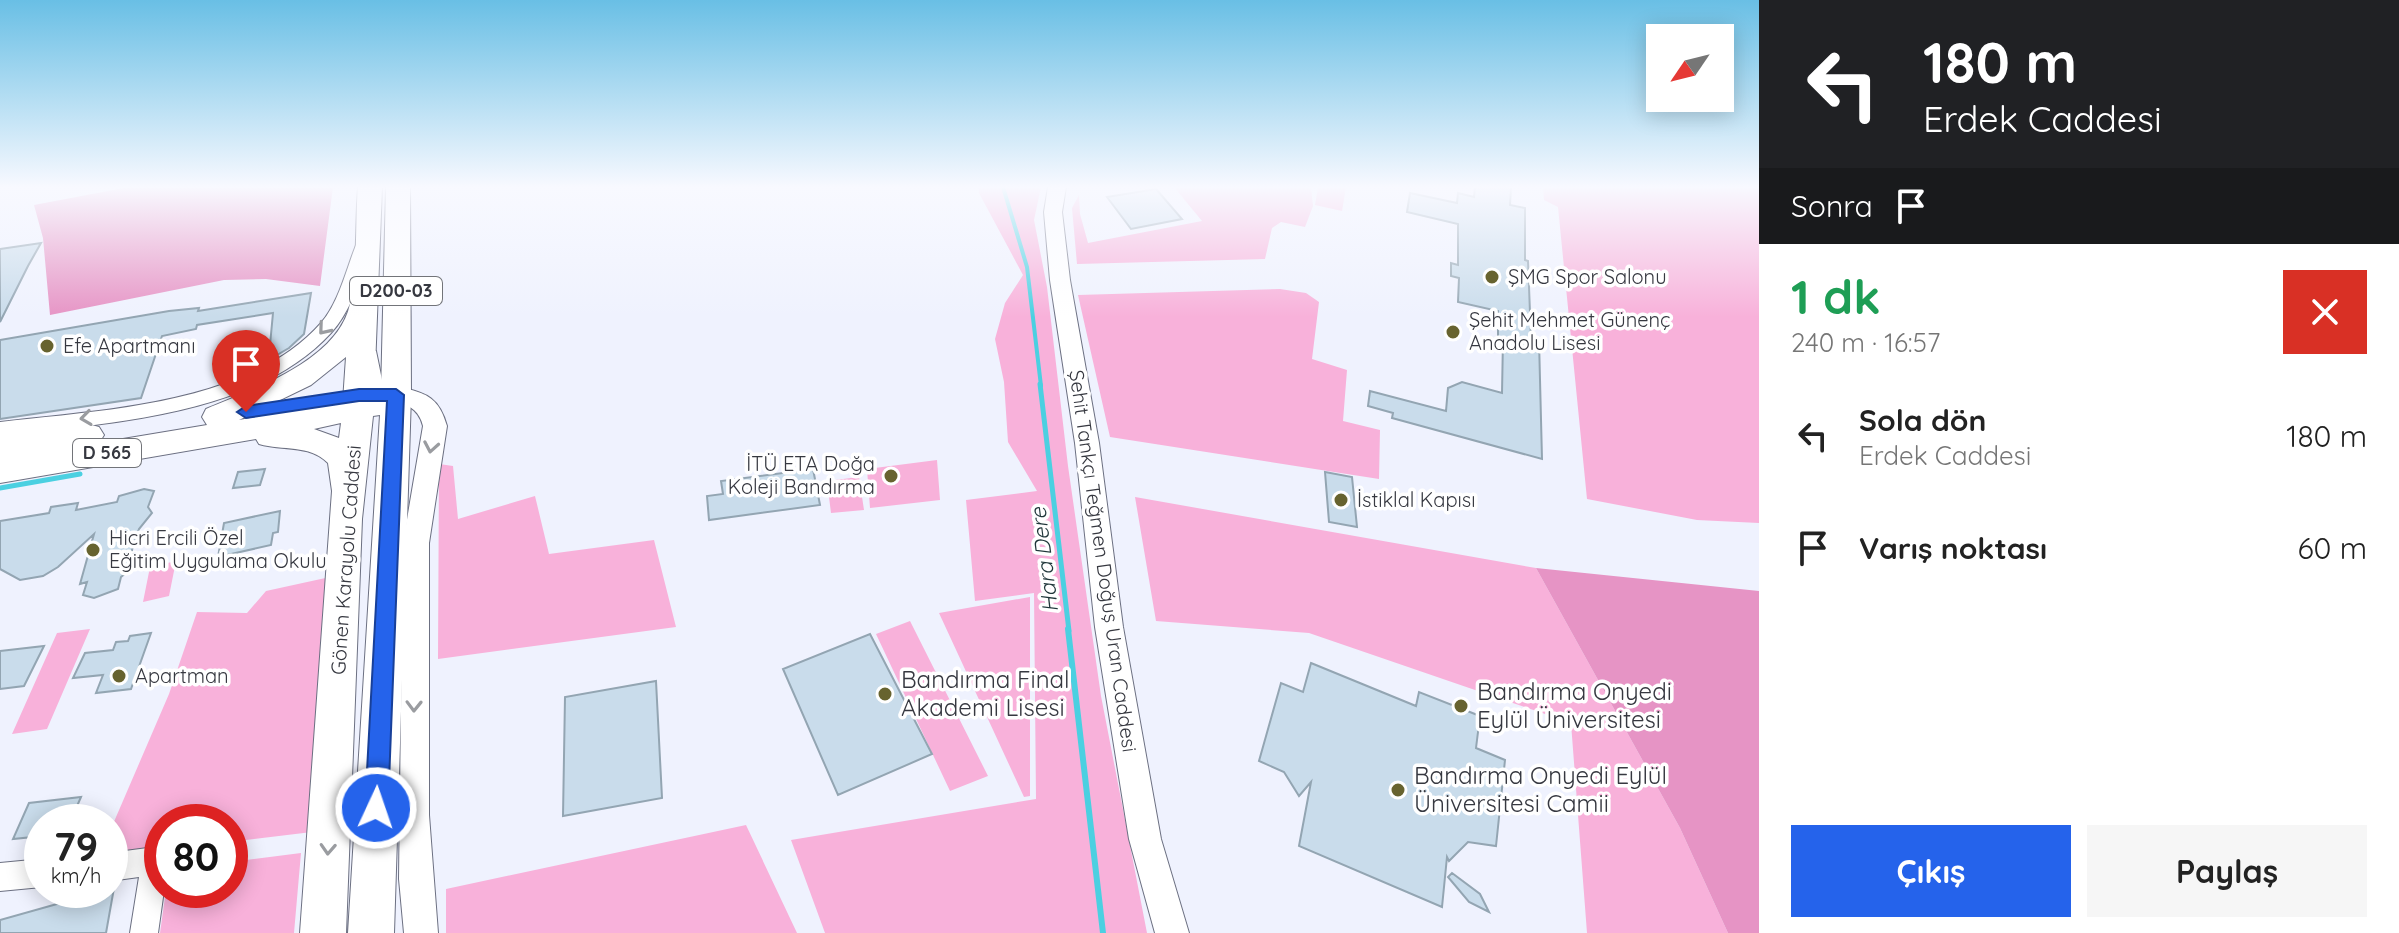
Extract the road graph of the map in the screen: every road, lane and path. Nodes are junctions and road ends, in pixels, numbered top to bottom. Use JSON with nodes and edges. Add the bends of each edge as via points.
{"nodes":[{"id":1,"x":368,"y":231,"type":"edge"},
{"id":2,"x":392,"y":231,"type":"edge"},
{"id":3,"x":1055,"y":231,"type":"edge"},
{"id":4,"x":368,"y":234,"type":"junction"},
{"id":5,"x":366,"y":285,"type":"junction"},
{"id":6,"x":371,"y":400,"type":"junction"},
{"id":7,"x":216,"y":426,"type":"junction"},
{"id":8,"x":0,"y":429,"type":"edge"},
{"id":9,"x":0,"y":447,"type":"edge"},
{"id":10,"x":0,"y":471,"type":"edge"},
{"id":11,"x":345,"y":519,"type":"junction"},
{"id":12,"x":128,"y":865,"type":"edge"},
{"id":13,"x":24,"y":875,"type":"edge"},
{"id":14,"x":0,"y":877,"type":"edge"},
{"id":15,"x":144,"y":933,"type":"edge"},
{"id":16,"x":323,"y":933,"type":"edge"},
{"id":17,"x":371,"y":933,"type":"edge"},
{"id":18,"x":421,"y":933,"type":"edge"},
{"id":19,"x":1172,"y":933,"type":"edge"}],
"edges":[{"from":1,"to":4,"type":"highway","name":"Gönen Karayolu Caddesi","number":"D200-03"},
{"from":2,"to":6,"type":"highway","name":"Gönen Karayolu Caddesi","number":"D200-03"},
{"from":3,"to":19,"type":"street","name":"Şehit Tankçı Teğmen Doğuş Uran Caddesi","via":[[1109,627],[1145,839]]},
{"from":4,"to":5,"type":"highway","name":"Gönen Karayolu Caddesi","number":"D200-03"},
{"from":4,"to":8,"type":"street","one_way":true,"via":[[328,326],[269,372],[216,393],[150,407]]},
{"from":5,"to":6,"type":"highway","name":"Gönen Karayolu Caddesi","number":"D200-03"},
{"from":5,"to":7,"type":"highway","via":[[347,338],[312,371]]},
{"from":6,"to":7,"type":"highway","number":"D 565"},
{"from":6,"to":11,"type":"highway","name":"Gönen Karayolu Caddesi","number":"D200-03"},
{"from":6,"to":17,"type":"highway","name":"Gönen Karayolu Caddesi","number":"D200-03"},
{"from":6,"to":18,"type":"street","one_way":true,"via":[[410,396],[434,414],[416,543],[413,815]]},
{"from":7,"to":9,"type":"highway","number":"D 565"},
{"from":7,"to":10,"type":"highway","number":"D 565"},
{"from":7,"to":11,"type":"highway","via":[[294,436],[337,452],[345,464]]},
{"from":11,"to":16,"type":"highway","name":"Gönen Karayolu Caddesi","number":"D200-03","one_way":true},
{"from":12,"to":15,"type":"street","via":[[155,861]]},
{"from":13,"to":14,"type":"street"}]}
